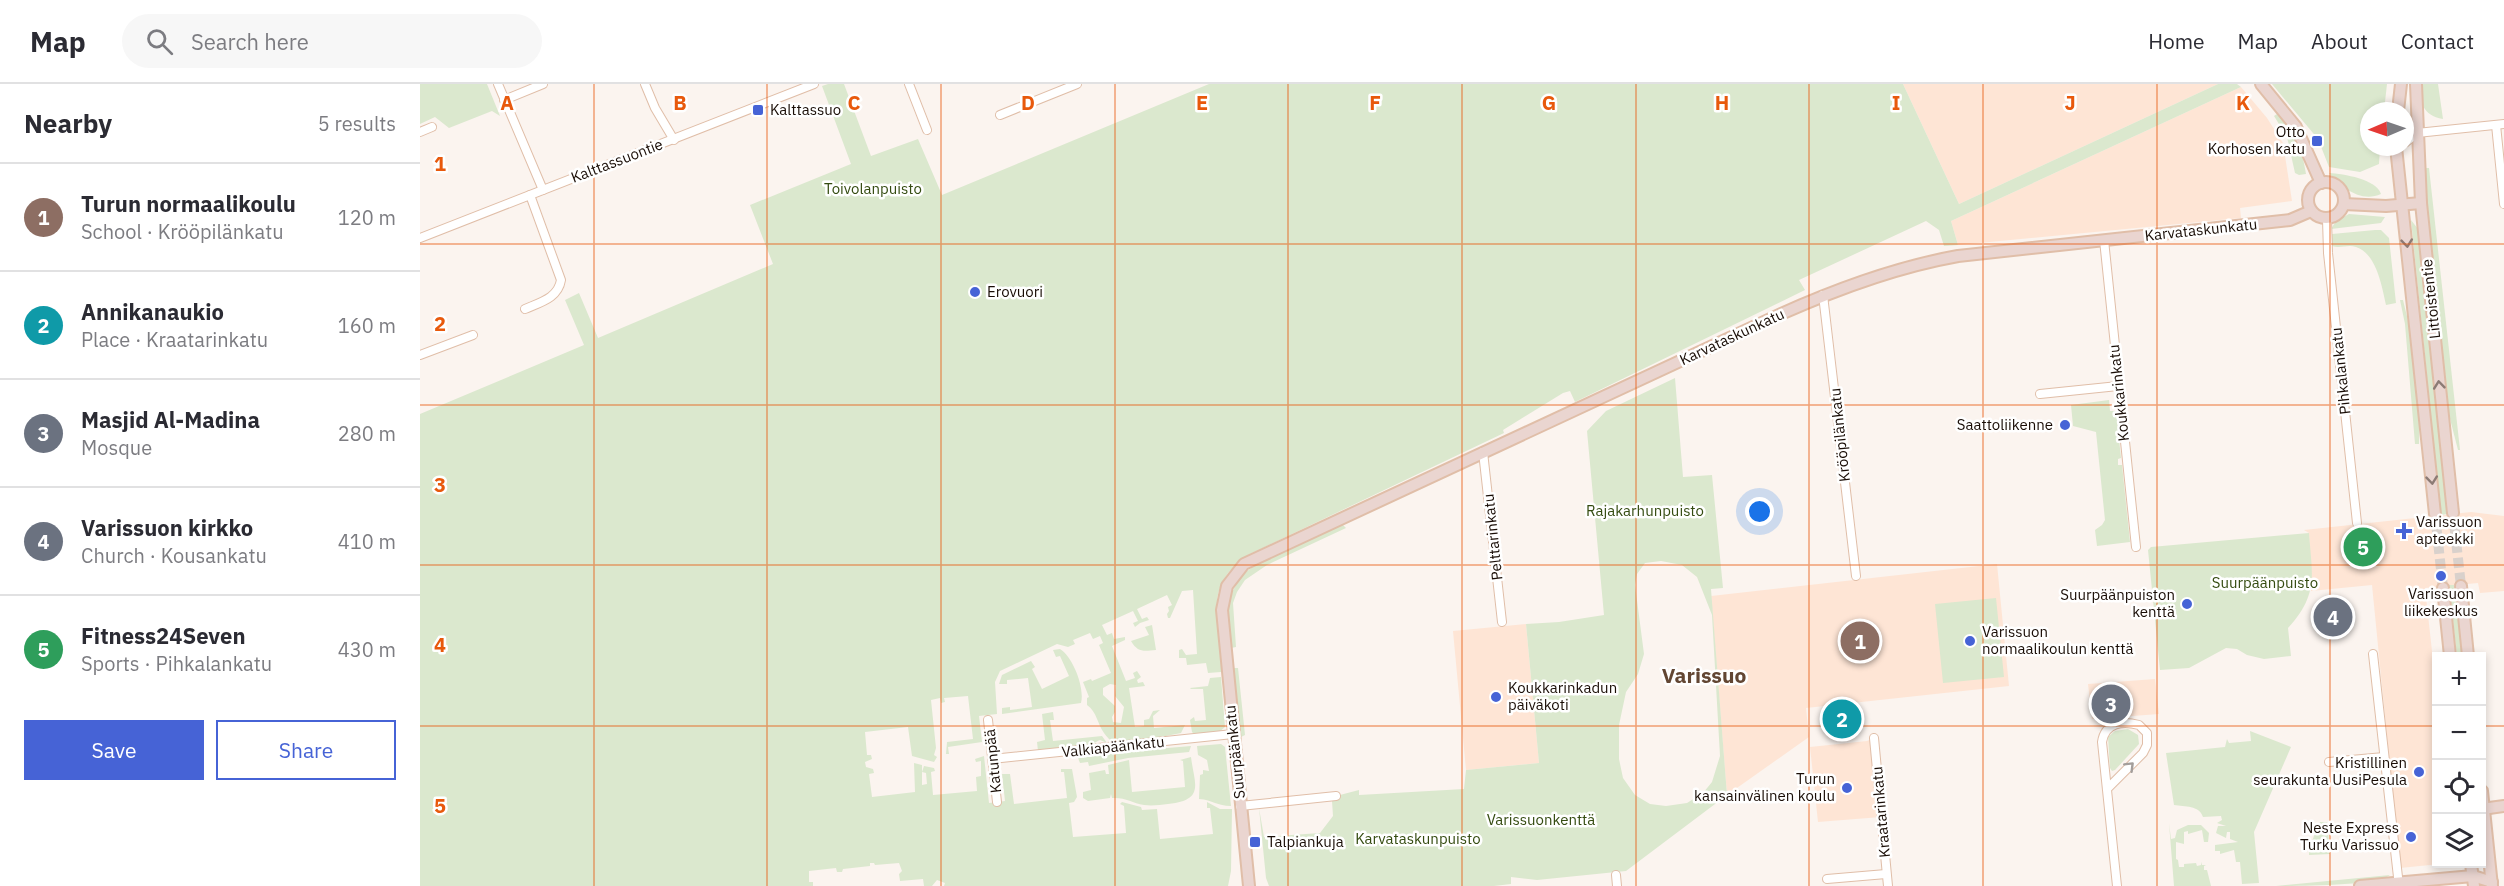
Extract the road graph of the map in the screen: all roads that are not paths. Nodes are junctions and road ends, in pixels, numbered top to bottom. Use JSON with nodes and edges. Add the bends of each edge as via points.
{"nodes":[{"id":1,"x":498,"y":84,"type":"edge"},
{"id":2,"x":543,"y":84,"type":"edge"},
{"id":3,"x":645,"y":84,"type":"edge"},
{"id":4,"x":814,"y":84,"type":"edge"},
{"id":5,"x":909,"y":84,"type":"edge"},
{"id":6,"x":1077,"y":84,"type":"edge"},
{"id":7,"x":2261,"y":84,"type":"edge"},
{"id":8,"x":2401,"y":84,"type":"edge"},
{"id":9,"x":2416,"y":84,"type":"edge"},
{"id":10,"x":504,"y":100,"type":"junction"},
{"id":11,"x":2400,"y":102,"type":"edge"},
{"id":12,"x":1000,"y":116,"type":"dead end"},
{"id":13,"x":2500,"y":125,"type":"edge"},
{"id":14,"x":432,"y":127,"type":"dead end"},
{"id":15,"x":927,"y":130,"type":"dead end"},
{"id":16,"x":2414,"y":130,"type":"edge"},
{"id":17,"x":420,"y":132,"type":"edge"},
{"id":18,"x":2417,"y":133,"type":"junction"},
{"id":19,"x":2414,"y":136,"type":"edge"},
{"id":20,"x":674,"y":140,"type":"junction"},
{"id":21,"x":2399,"y":156,"type":"edge"},
{"id":22,"x":2321,"y":183,"type":"junction"},
{"id":23,"x":543,"y":190,"type":"junction"},
{"id":24,"x":530,"y":195,"type":"junction"},
{"id":25,"x":2421,"y":203,"type":"junction"},
{"id":26,"x":2344,"y":204,"type":"junction"},
{"id":27,"x":2504,"y":204,"type":"edge"},
{"id":28,"x":2403,"y":205,"type":"junction"},
{"id":29,"x":2311,"y":211,"type":"junction"},
{"id":30,"x":2327,"y":219,"type":"junction"},
{"id":31,"x":420,"y":238,"type":"edge"},
{"id":32,"x":2104,"y":240,"type":"junction"},
{"id":33,"x":1823,"y":295,"type":"junction"},
{"id":34,"x":525,"y":309,"type":"dead end"},
{"id":35,"x":473,"y":335,"type":"dead end"},
{"id":36,"x":420,"y":355,"type":"edge"},
{"id":37,"x":2118,"y":386,"type":"junction"},
{"id":38,"x":2040,"y":394,"type":"dead end"},
{"id":39,"x":1484,"y":452,"type":"junction"},
{"id":40,"x":2453,"y":513,"type":"tunnel mouth"},
{"id":41,"x":2436,"y":514,"type":"tunnel mouth"},
{"id":42,"x":2357,"y":523,"type":"dead end"},
{"id":43,"x":2136,"y":547,"type":"dead end"},
{"id":44,"x":1856,"y":576,"type":"dead end"},
{"id":45,"x":2461,"y":586,"type":"tunnel mouth"},
{"id":46,"x":2443,"y":588,"type":"tunnel mouth"},
{"id":47,"x":1222,"y":617,"type":"joint"},
{"id":48,"x":1502,"y":622,"type":"dead end"},
{"id":49,"x":2449,"y":652,"type":"edge"},
{"id":50,"x":2468,"y":652,"type":"edge"},
{"id":51,"x":2373,"y":654,"type":"dead end"},
{"id":52,"x":988,"y":720,"type":"dead end"},
{"id":53,"x":1233,"y":734,"type":"junction"},
{"id":54,"x":1874,"y":738,"type":"dead end"},
{"id":55,"x":2384,"y":756,"type":"junction"},
{"id":56,"x":992,"y":759,"type":"junction"},
{"id":57,"x":2329,"y":762,"type":"dead end"},
{"id":58,"x":2107,"y":789,"type":"junction"},
{"id":59,"x":1336,"y":796,"type":"dead end"},
{"id":60,"x":997,"y":802,"type":"dead end"},
{"id":61,"x":1240,"y":806,"type":"junction"},
{"id":62,"x":2504,"y":806,"type":"edge"},
{"id":63,"x":2486,"y":808,"type":"edge"},
{"id":64,"x":2482,"y":814,"type":"edge"},
{"id":65,"x":1886,"y":874,"type":"junction"},
{"id":66,"x":1616,"y":875,"type":"dead end"},
{"id":67,"x":1827,"y":879,"type":"dead end"},
{"id":68,"x":2473,"y":881,"type":"edge"},
{"id":69,"x":2399,"y":884,"type":"edge"},
{"id":70,"x":2381,"y":885,"type":"edge"},
{"id":71,"x":2489,"y":885,"type":"edge"},
{"id":72,"x":1249,"y":886,"type":"edge"},
{"id":73,"x":1617,"y":886,"type":"edge"},
{"id":74,"x":1888,"y":886,"type":"edge"},
{"id":75,"x":2117,"y":886,"type":"edge"},
{"id":76,"x":2360,"y":886,"type":"edge"}],
"edges":[{"from":1,"to":10,"type":"street"},
{"from":2,"to":10,"type":"street"},
{"from":3,"to":20,"type":"street"},
{"from":4,"to":20,"type":"street","name":"Kalttassuontie"},
{"from":5,"to":15,"type":"street"},
{"from":6,"to":12,"type":"street"},
{"from":7,"to":22,"type":"street","via":[[2296,127]]},
{"from":8,"to":11,"type":"street"},
{"from":9,"to":18,"type":"street","name":"Littoistentie"},
{"from":10,"to":23,"type":"street"},
{"from":13,"to":18,"type":"street"},
{"from":13,"to":27,"type":"street"},
{"from":14,"to":17,"type":"street"},
{"from":16,"to":18,"type":"street"},
{"from":18,"to":19,"type":"street"},
{"from":18,"to":25,"type":"street","name":"Littoistentie"},
{"from":20,"to":23,"type":"street","name":"Kalttassuontie"},
{"from":21,"to":28,"type":"street","name":"Littoistentie"},
{"from":22,"to":26,"type":"street","via":[[2331,183],[2340,189]]},
{"from":22,"to":29,"type":"street","via":[[2309,194]]},
{"from":23,"to":24,"type":"street","name":"Kalttassuontie"},
{"from":24,"to":31,"type":"street","name":"Kalttassuontie"},
{"from":24,"to":34,"type":"street","via":[[561,279],[554,296]]},
{"from":25,"to":28,"type":"street"},
{"from":40,"to":25,"type":"street","name":"Littoistentie","one_way":true},
{"from":26,"to":28,"type":"street"},
{"from":26,"to":30,"type":"street","via":[[2338,214]]},
{"from":28,"to":41,"type":"street","name":"Littoistentie","one_way":true},
{"from":29,"to":30,"type":"street"},
{"from":29,"to":32,"type":"street","name":"Karvataskunkatu","via":[[2290,220]]},
{"from":30,"to":42,"type":"street","name":"Pihkalankatu"},
{"from":32,"to":33,"type":"street","name":"Karvataskunkatu","via":[[1929,261]]},
{"from":32,"to":37,"type":"street","name":"Koukkarinkatu"},
{"from":33,"to":39,"type":"street","name":"Karvataskunkatu"},
{"from":33,"to":44,"type":"street","name":"Krööpilänkatu"},
{"from":35,"to":36,"type":"street"},
{"from":37,"to":38,"type":"street"},
{"from":37,"to":43,"type":"street","name":"Koukkarinkatu"},
{"from":39,"to":47,"type":"street","name":"Karvataskunkatu","via":[[1244,564],[1227,586]]},
{"from":39,"to":48,"type":"street","name":"Pelttarinkatu"},
{"from":45,"to":50,"type":"street"},
{"from":46,"to":49,"type":"street"},
{"from":47,"to":53,"type":"street","name":"Suurpäänkatu"},
{"from":51,"to":55,"type":"street"},
{"from":52,"to":56,"type":"street","name":"Katunpää"},
{"from":53,"to":56,"type":"street","name":"Valkiapäänkatu"},
{"from":53,"to":61,"type":"street","name":"Suurpäänkatu"},
{"from":54,"to":65,"type":"street","name":"Kraatarinkatu"},
{"from":55,"to":57,"type":"street"},
{"from":55,"to":69,"type":"street"},
{"from":56,"to":60,"type":"street","name":"Katunpää"},
{"from":58,"to":58,"type":"street","one_way":true,"via":[[2145,749],[2147,733],[2139,725],[2116,724],[2104,733]]},
{"from":58,"to":75,"type":"street"},
{"from":59,"to":61,"type":"street"},
{"from":61,"to":72,"type":"street","name":"Suurpäänkatu"},
{"from":62,"to":63,"type":"street"},
{"from":64,"to":71,"type":"street"},
{"from":65,"to":67,"type":"street"},
{"from":65,"to":74,"type":"street","name":"Kraatarinkatu"},
{"from":66,"to":73,"type":"street"},
{"from":68,"to":69,"type":"street"},
{"from":68,"to":71,"type":"street"},
{"from":69,"to":70,"type":"street"},
{"from":70,"to":76,"type":"street"}]}
